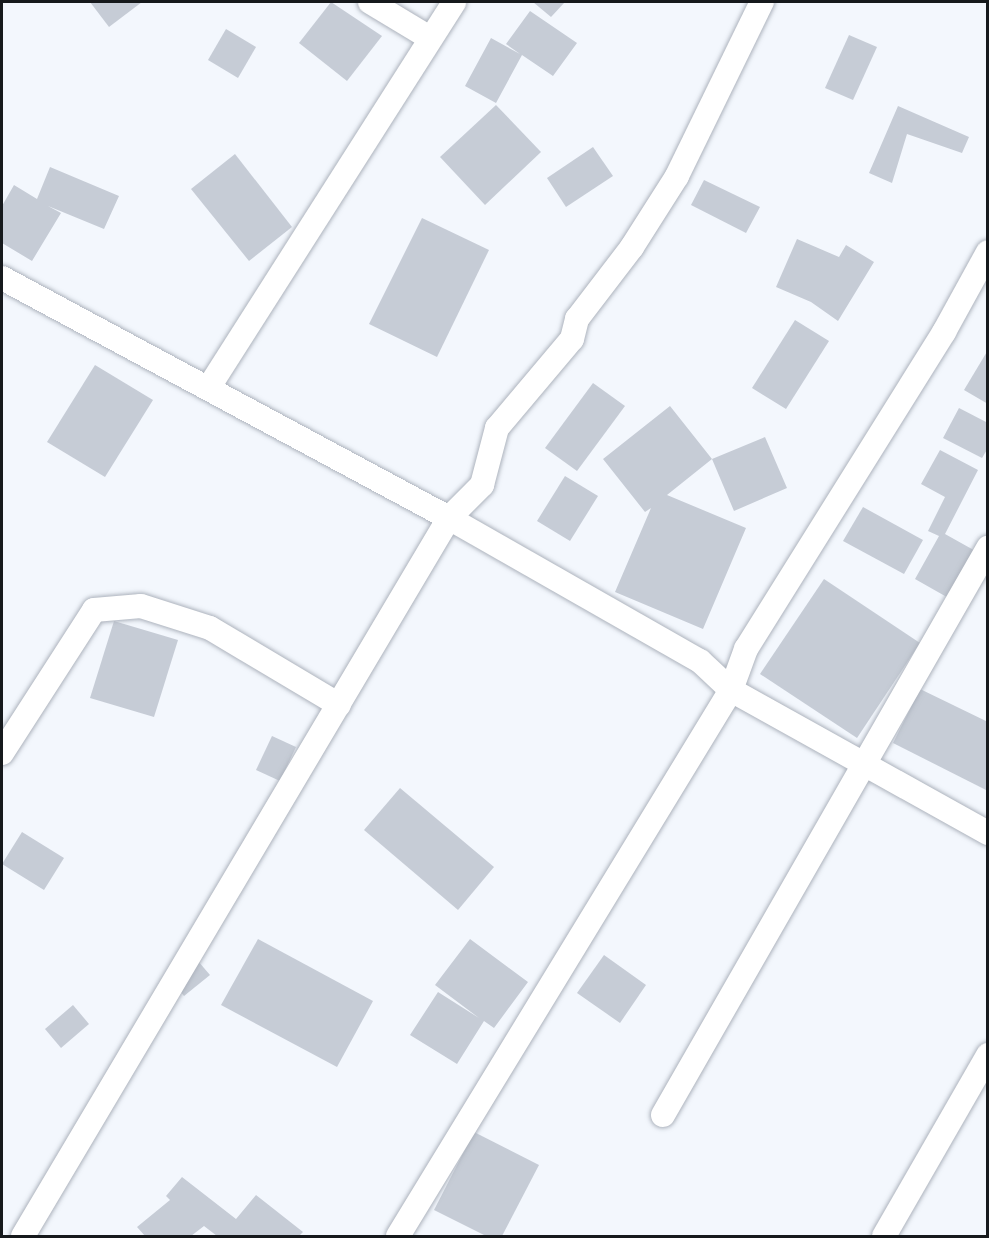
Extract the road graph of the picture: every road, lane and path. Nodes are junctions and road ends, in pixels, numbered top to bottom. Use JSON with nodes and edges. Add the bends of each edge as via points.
{"nodes":[{"id":1,"x":370,"y":2,"type":"edge"},
{"id":2,"x":454,"y":2,"type":"edge"},
{"id":3,"x":762,"y":2,"type":"edge"},
{"id":4,"x":430,"y":38,"type":"junction"},
{"id":5,"x":987,"y":252,"type":"edge"},
{"id":6,"x":2,"y":278,"type":"edge"},
{"id":7,"x":209,"y":387,"type":"junction"},
{"id":8,"x":449,"y":518,"type":"junction"},
{"id":9,"x":987,"y":548,"type":"edge"},
{"id":10,"x":731,"y":690,"type":"junction"},
{"id":11,"x":339,"y":705,"type":"junction"},
{"id":12,"x":2,"y":753,"type":"edge"},
{"id":13,"x":863,"y":764,"type":"junction"},
{"id":14,"x":987,"y":833,"type":"edge"},
{"id":15,"x":987,"y":1055,"type":"edge"},
{"id":16,"x":663,"y":1115,"type":"dead end"},
{"id":17,"x":23,"y":1236,"type":"edge"},
{"id":18,"x":398,"y":1236,"type":"edge"},
{"id":19,"x":884,"y":1236,"type":"edge"}],
"edges":[{"from":1,"to":4,"type":"street"},
{"from":2,"to":4,"type":"street"},
{"from":3,"to":8,"type":"street","via":[[677,176],[632,247],[577,319],[572,339],[497,428],[482,486]]},
{"from":4,"to":7,"type":"street"},
{"from":5,"to":10,"type":"street","via":[[944,332],[746,649]]},
{"from":6,"to":7,"type":"street"},
{"from":7,"to":8,"type":"street"},
{"from":8,"to":10,"type":"street","via":[[700,661]]},
{"from":8,"to":11,"type":"street"},
{"from":9,"to":13,"type":"street"},
{"from":10,"to":13,"type":"street"},
{"from":10,"to":18,"type":"street"},
{"from":11,"to":12,"type":"street","via":[[210,628],[141,606],[94,610]]},
{"from":11,"to":17,"type":"street"},
{"from":13,"to":14,"type":"street"},
{"from":13,"to":16,"type":"street"},
{"from":15,"to":19,"type":"street"}]}
